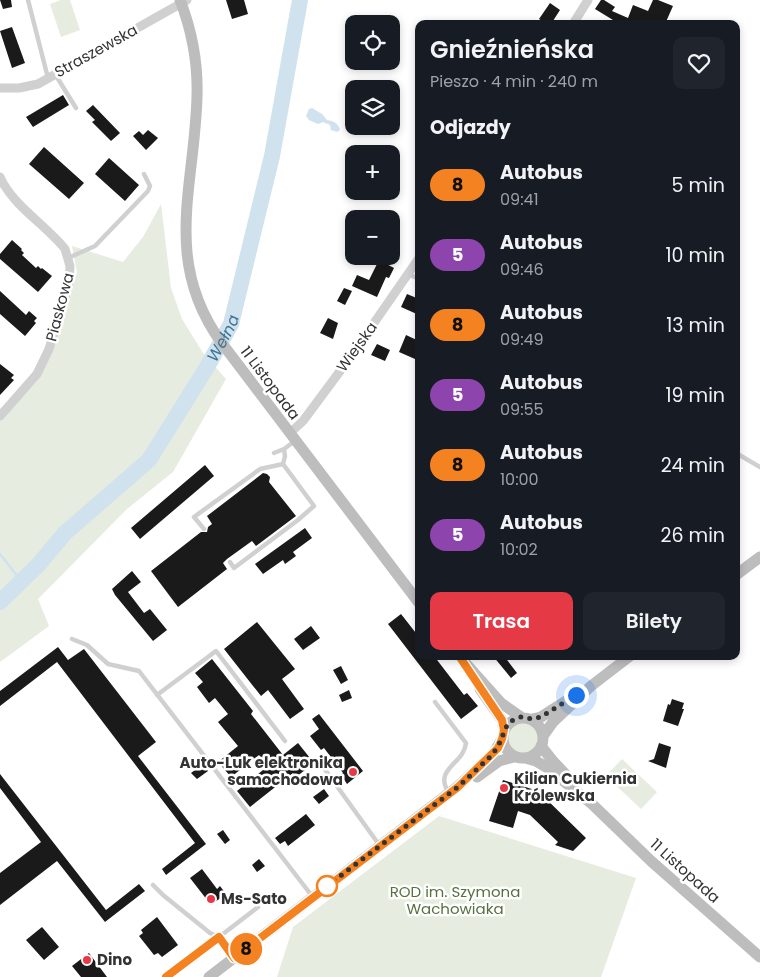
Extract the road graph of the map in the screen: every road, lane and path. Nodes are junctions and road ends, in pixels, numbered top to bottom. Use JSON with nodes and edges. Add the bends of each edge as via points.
{"nodes":[{"id":1,"x":28,"y":0,"type":"edge"},
{"id":2,"x":588,"y":0,"type":"edge"},
{"id":3,"x":183,"y":1,"type":"edge"},
{"id":4,"x":576,"y":20,"type":"edge"},
{"id":5,"x":52,"y":76,"type":"junction"},
{"id":6,"x":0,"y":88,"type":"edge"},
{"id":7,"x":76,"y":108,"type":"dead end"},
{"id":8,"x":144,"y":174,"type":"dead end"},
{"id":9,"x":0,"y":177,"type":"edge"},
{"id":10,"x":68,"y":258,"type":"junction"},
{"id":11,"x":415,"y":264,"type":"edge"},
{"id":12,"x":408,"y":274,"type":"junction"},
{"id":13,"x":415,"y":277,"type":"edge"},
{"id":14,"x":0,"y":416,"type":"edge"},
{"id":15,"x":292,"y":437,"type":"junction"},
{"id":16,"x":284,"y":449,"type":"junction"},
{"id":17,"x":274,"y":452,"type":"dead end"},
{"id":18,"x":740,"y":455,"type":"edge"},
{"id":19,"x":282,"y":464,"type":"junction"},
{"id":20,"x":760,"y":466,"type":"edge"},
{"id":21,"x":204,"y":529,"type":"dead end"},
{"id":22,"x":760,"y":557,"type":"edge"},
{"id":23,"x":230,"y":562,"type":"dead end"},
{"id":24,"x":740,"y":572,"type":"edge"},
{"id":25,"x":415,"y":598,"type":"edge"},
{"id":26,"x":72,"y":639,"type":"dead end"},
{"id":27,"x":462,"y":660,"type":"edge"},
{"id":28,"x":463,"y":660,"type":"edge"},
{"id":29,"x":625,"y":660,"type":"edge"},
{"id":30,"x":591,"y":686,"type":"junction"},
{"id":31,"x":157,"y":695,"type":"junction"},
{"id":32,"x":435,"y":702,"type":"dead end"},
{"id":33,"x":527,"y":718,"type":"junction"},
{"id":34,"x":503,"y":734,"type":"junction"},
{"id":35,"x":285,"y":741,"type":"dead end"},
{"id":36,"x":542,"y":741,"type":"junction"},
{"id":37,"x":520,"y":757,"type":"junction"},
{"id":38,"x":320,"y":764,"type":"dead end"},
{"id":39,"x":453,"y":790,"type":"junction"},
{"id":40,"x":592,"y":804,"type":"junction"},
{"id":41,"x":380,"y":846,"type":"junction"},
{"id":42,"x":153,"y":885,"type":"dead end"},
{"id":43,"x":313,"y":897,"type":"junction"},
{"id":44,"x":258,"y":906,"type":"dead end"},
{"id":45,"x":219,"y":937,"type":"junction"},
{"id":46,"x":234,"y":958,"type":"junction"},
{"id":47,"x":760,"y":958,"type":"edge"},
{"id":48,"x":166,"y":977,"type":"edge"},
{"id":49,"x":208,"y":977,"type":"edge"}],
"edges":[{"from":1,"to":5,"type":"lane"},
{"from":2,"to":4,"type":"street"},
{"from":3,"to":5,"type":"street","name":"Straszewska"},
{"from":3,"to":15,"type":"main road","name":"11 Listopada","via":[[197,79],[185,221],[192,283],[213,332]]},
{"from":5,"to":6,"type":"street","name":"Straszewska","via":[[30,86]]},
{"from":5,"to":7,"type":"lane"},
{"from":8,"to":10,"type":"lane","via":[[150,186],[142,197],[95,246]]},
{"from":9,"to":10,"type":"street","name":"Piaskowa","via":[[12,196],[65,249]]},
{"from":10,"to":14,"type":"street","name":"Piaskowa","via":[[69,283],[42,365]]},
{"from":11,"to":12,"type":"street","name":"Wiejska"},
{"from":12,"to":13,"type":"lane"},
{"from":12,"to":15,"type":"street","name":"Wiejska"},
{"from":15,"to":16,"type":"lane"},
{"from":15,"to":25,"type":"main road","name":"11 Listopada"},
{"from":16,"to":17,"type":"lane"},
{"from":16,"to":19,"type":"lane"},
{"from":18,"to":20,"type":"lane"},
{"from":19,"to":21,"type":"lane","via":[[260,469],[194,517]]},
{"from":19,"to":23,"type":"lane","via":[[314,506],[234,568]]},
{"from":22,"to":24,"type":"main road"},
{"from":26,"to":31,"type":"lane","via":[[87,645],[108,664],[138,672]]},
{"from":27,"to":34,"type":"main road","via":[[502,720]]},
{"from":28,"to":33,"type":"main road","via":[[502,704]]},
{"from":29,"to":30,"type":"main road"},
{"from":30,"to":33,"type":"main road","via":[[541,717]]},
{"from":30,"to":36,"type":"main road","via":[[553,722]]},
{"from":31,"to":35,"type":"lane","via":[[216,651]]},
{"from":31,"to":43,"type":"lane"},
{"from":32,"to":39,"type":"lane","via":[[466,743],[463,754],[445,776],[444,783]]},
{"from":33,"to":34,"type":"main road","via":[[511,721]]},
{"from":33,"to":36,"type":"main road","via":[[540,726]]},
{"from":34,"to":37,"type":"main road","via":[[506,749]]},
{"from":34,"to":39,"type":"main road","via":[[493,754]]},
{"from":36,"to":37,"type":"main road","via":[[535,754]]},
{"from":36,"to":40,"type":"main road","name":"11 Listopada","via":[[552,760]]},
{"from":37,"to":39,"type":"main road","via":[[499,762]]},
{"from":37,"to":40,"type":"main road","name":"11 Listopada","via":[[546,767]]},
{"from":38,"to":41,"type":"lane"},
{"from":39,"to":41,"type":"main road"},
{"from":40,"to":47,"type":"main road","name":"11 Listopada","via":[[657,867]]},
{"from":41,"to":43,"type":"main road"},
{"from":42,"to":45,"type":"lane"},
{"from":43,"to":46,"type":"main road"},
{"from":44,"to":45,"type":"lane"},
{"from":45,"to":46,"type":"lane"},
{"from":45,"to":48,"type":"lane"},
{"from":46,"to":49,"type":"main road"}]}
